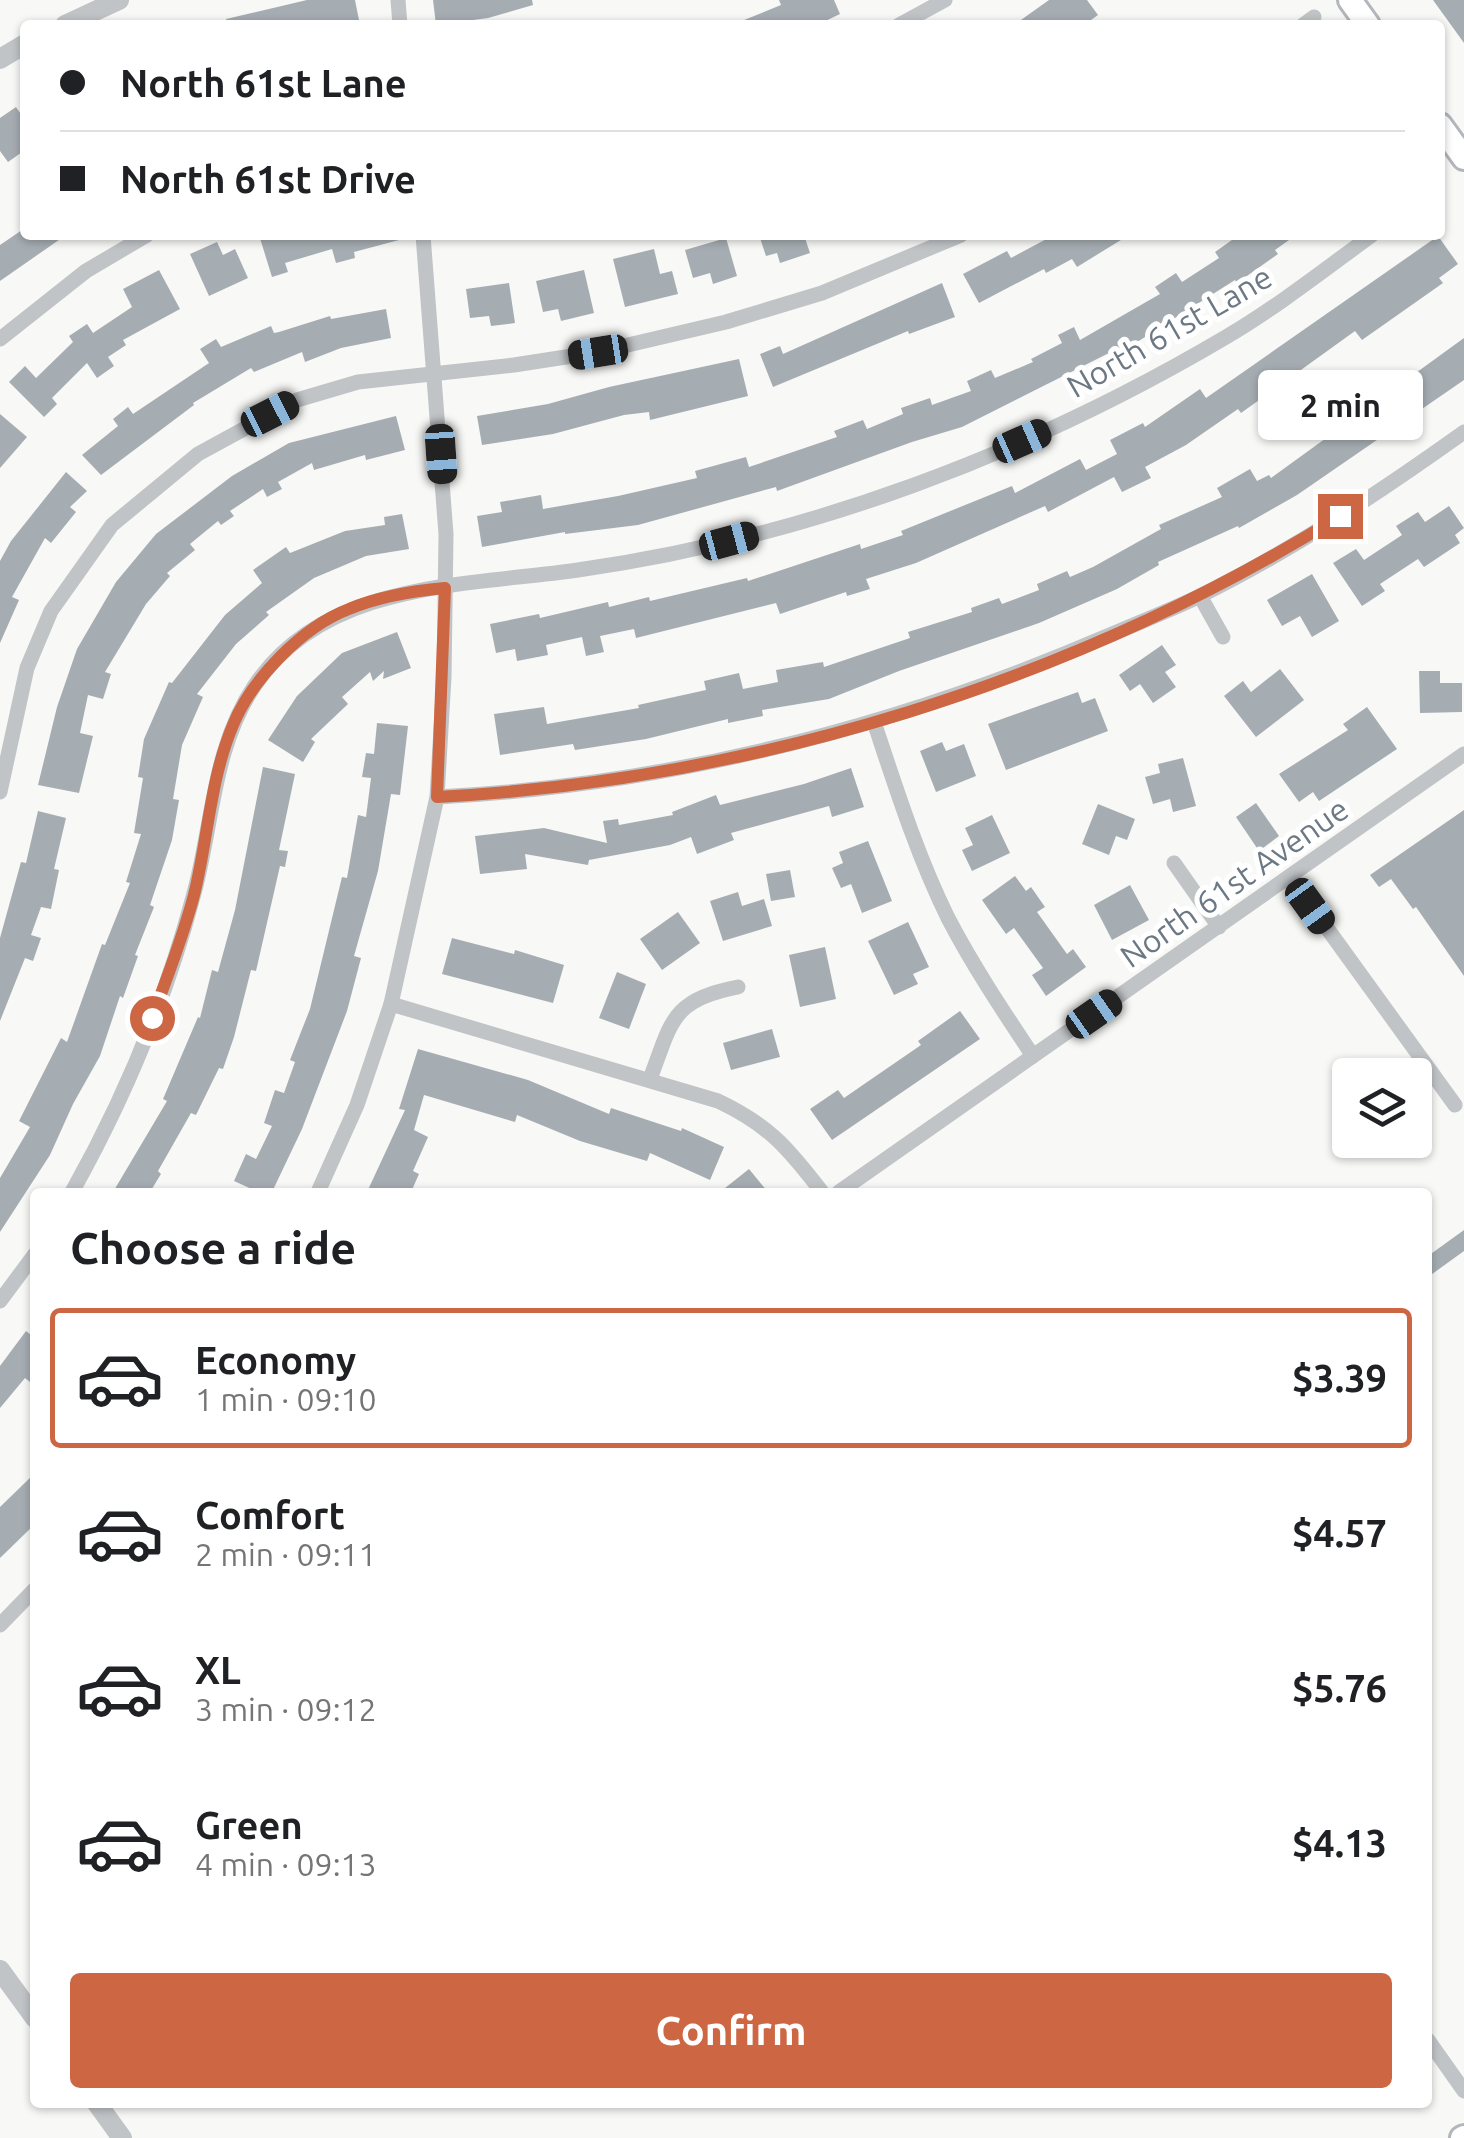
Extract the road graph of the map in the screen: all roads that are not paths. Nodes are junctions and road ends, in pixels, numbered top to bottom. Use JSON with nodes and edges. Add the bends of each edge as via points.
{"nodes":[{"id":1,"x":119,"y":0,"type":"edge"},
{"id":2,"x":945,"y":0,"type":"edge"},
{"id":3,"x":75,"y":20,"type":"edge"},
{"id":4,"x":908,"y":20,"type":"edge"},
{"id":5,"x":1445,"y":132,"type":"edge"},
{"id":6,"x":1464,"y":158,"type":"edge"},
{"id":7,"x":139,"y":240,"type":"edge"},
{"id":8,"x":423,"y":240,"type":"edge"},
{"id":9,"x":948,"y":240,"type":"edge"},
{"id":10,"x":1365,"y":240,"type":"edge"},
{"id":11,"x":0,"y":339,"type":"edge"},
{"id":12,"x":436,"y":374,"type":"junction"},
{"id":13,"x":1464,"y":432,"type":"edge"},
{"id":14,"x":445,"y":588,"type":"junction"},
{"id":15,"x":1200,"y":596,"type":"junction"},
{"id":16,"x":1223,"y":637,"type":"dead end"},
{"id":17,"x":874,"y":722,"type":"junction"},
{"id":18,"x":1464,"y":754,"type":"edge"},
{"id":19,"x":0,"y":792,"type":"edge"},
{"id":20,"x":437,"y":797,"type":"junction"},
{"id":21,"x":1174,"y":863,"type":"dead end"},
{"id":22,"x":1290,"y":877,"type":"junction"},
{"id":23,"x":1219,"y":927,"type":"junction"},
{"id":24,"x":738,"y":987,"type":"dead end"},
{"id":25,"x":392,"y":1004,"type":"junction"},
{"id":26,"x":1033,"y":1056,"type":"junction"},
{"id":27,"x":650,"y":1079,"type":"junction"},
{"id":28,"x":1454,"y":1105,"type":"dead end"},
{"id":29,"x":74,"y":1188,"type":"edge"},
{"id":30,"x":320,"y":1188,"type":"edge"},
{"id":31,"x":819,"y":1188,"type":"edge"},
{"id":32,"x":845,"y":1188,"type":"edge"},
{"id":33,"x":30,"y":1261,"type":"edge"},
{"id":34,"x":0,"y":1301,"type":"edge"},
{"id":35,"x":30,"y":1594,"type":"edge"},
{"id":36,"x":0,"y":1625,"type":"edge"},
{"id":37,"x":0,"y":1970,"type":"edge"},
{"id":38,"x":30,"y":2011,"type":"edge"},
{"id":39,"x":1432,"y":2046,"type":"edge"},
{"id":40,"x":1464,"y":2091,"type":"edge"},
{"id":41,"x":100,"y":2108,"type":"edge"},
{"id":42,"x":122,"y":2138,"type":"edge"}],
"edges":[{"from":1,"to":3,"type":"street"},
{"from":2,"to":4,"type":"street"},
{"from":5,"to":6,"type":"main road"},
{"from":7,"to":11,"type":"street"},
{"from":8,"to":12,"type":"street"},
{"from":9,"to":12,"type":"street","via":[[822,292],[726,322],[598,352]]},
{"from":10,"to":14,"type":"street","name":"North 61st Lane","via":[[1241,328],[1160,373],[1058,425],[901,490],[729,541]]},
{"from":12,"to":14,"type":"street"},
{"from":12,"to":19,"type":"street","via":[[358,382],[297,400],[198,454],[112,524],[51,611],[27,668]]},
{"from":13,"to":15,"type":"street","via":[[1312,534]]},
{"from":14,"to":20,"type":"street"},
{"from":14,"to":29,"type":"street","name":"North 61st Lane","via":[[346,609],[275,661],[256,684],[232,726],[194,895],[152,1018]]},
{"from":15,"to":16,"type":"street"},
{"from":15,"to":17,"type":"street","via":[[1026,671]]},
{"from":17,"to":20,"type":"street","via":[[653,773]]},
{"from":17,"to":26,"type":"street","via":[[947,915]]},
{"from":18,"to":22,"type":"street","name":"North 61st Avenue"},
{"from":20,"to":25,"type":"street"},
{"from":21,"to":23,"type":"street"},
{"from":22,"to":23,"type":"street","name":"North 61st Avenue"},
{"from":22,"to":28,"type":"street"},
{"from":23,"to":26,"type":"street","name":"North 61st Avenue"},
{"from":24,"to":27,"type":"street","via":[[700,996],[682,1010]]},
{"from":25,"to":27,"type":"street"},
{"from":25,"to":30,"type":"street"},
{"from":26,"to":32,"type":"street","name":"North 61st Avenue"},
{"from":27,"to":31,"type":"street","via":[[753,1118]]},
{"from":33,"to":34,"type":"street"},
{"from":35,"to":36,"type":"street"},
{"from":37,"to":38,"type":"street"},
{"from":39,"to":40,"type":"street"},
{"from":41,"to":42,"type":"street"}]}
